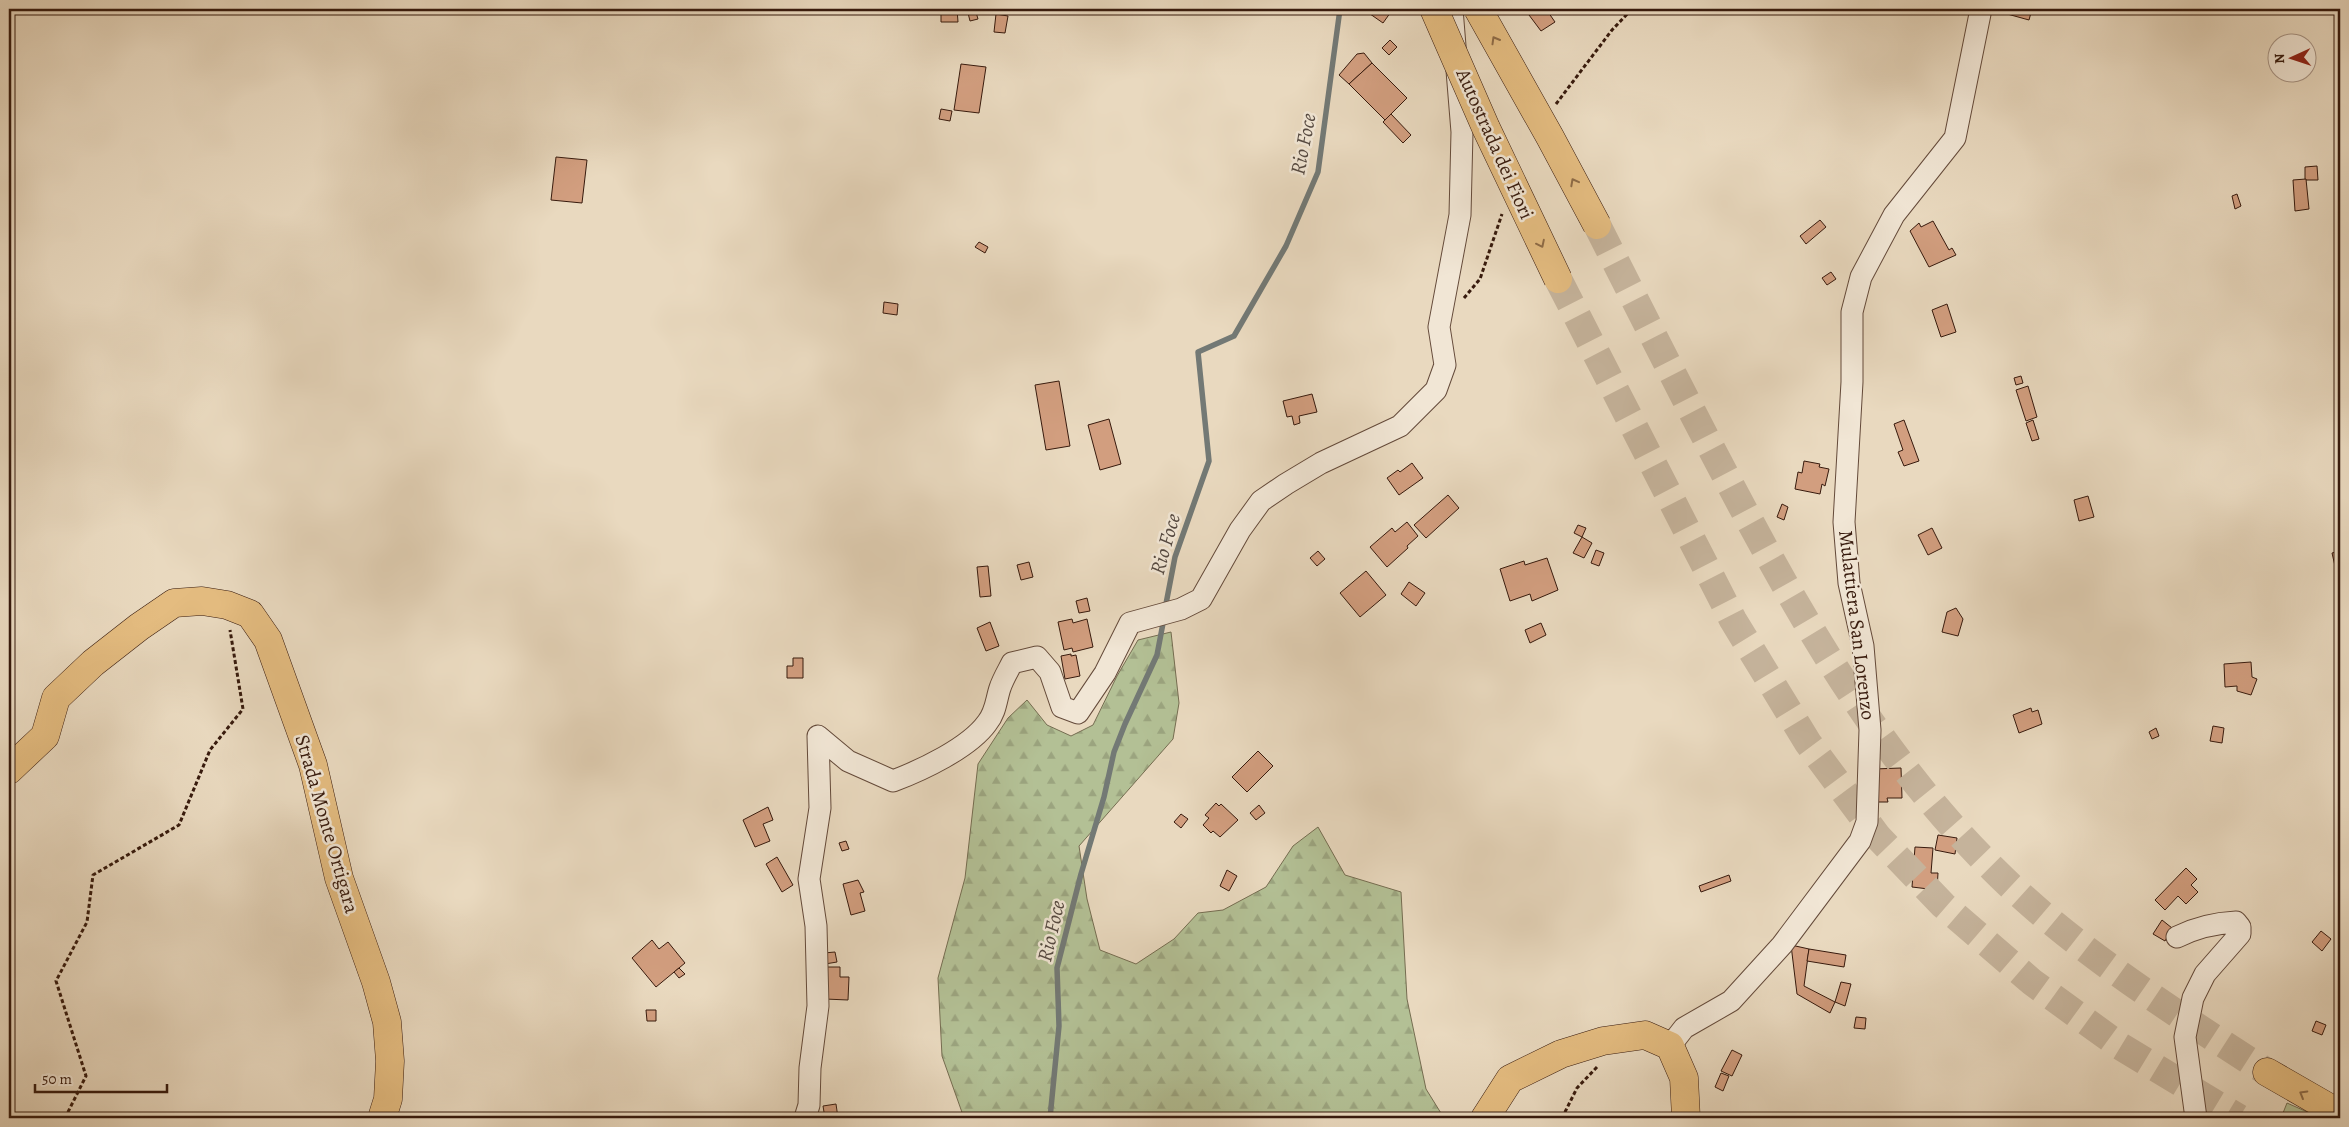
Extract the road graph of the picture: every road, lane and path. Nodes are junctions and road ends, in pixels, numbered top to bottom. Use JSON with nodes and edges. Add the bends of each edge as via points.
{"nodes":[{"id":1,"x":1434,"y":9,"type":"edge"},
{"id":2,"x":1452,"y":9,"type":"edge"},
{"id":3,"x":1478,"y":9,"type":"edge"},
{"id":4,"x":1981,"y":9,"type":"edge"},
{"id":5,"x":1597,"y":225,"type":"tunnel mouth"},
{"id":6,"x":1558,"y":279,"type":"tunnel mouth"},
{"id":7,"x":222,"y":625,"type":"dead end"},
{"id":8,"x":9,"y":770,"type":"edge"},
{"id":9,"x":2178,"y":937,"type":"dead end"},
{"id":10,"x":1670,"y":1046,"type":"junction"},
{"id":11,"x":1601,"y":1062,"type":"dead end"},
{"id":12,"x":2267,"y":1072,"type":"tunnel mouth"},
{"id":13,"x":2340,"y":1114,"type":"edge"},
{"id":14,"x":65,"y":1118,"type":"edge"},
{"id":15,"x":382,"y":1118,"type":"edge"},
{"id":16,"x":805,"y":1118,"type":"edge"},
{"id":17,"x":1485,"y":1118,"type":"edge"},
{"id":18,"x":1562,"y":1118,"type":"edge"},
{"id":19,"x":1686,"y":1118,"type":"edge"},
{"id":20,"x":2196,"y":1118,"type":"edge"}],
"edges":[{"from":1,"to":6,"type":"main road","name":"Autostrada dei Fiori","one_way":true,"bridge":true},
{"from":2,"to":16,"type":"street","via":[[1462,132],[1460,215],[1439,327],[1445,365],[1436,390],[1400,426],[1322,463],[1261,501],[1240,530],[1200,599],[1181,609],[1130,623],[1105,673],[1078,712],[1062,706],[1050,672],[1037,657],[1012,663],[987,724],[940,759],[893,781],[848,760],[818,736],[820,808],[809,879],[816,926],[818,1006],[809,1106]]},
{"from":5,"to":3,"type":"main road","one_way":true,"bridge":true},
{"from":4,"to":10,"type":"street","name":"Mulattiera San Lorenzo","via":[[1955,138],[1894,215],[1861,277],[1852,312],[1852,382],[1844,522],[1849,583],[1864,646],[1870,730],[1867,822],[1860,841],[1782,945],[1731,1001],[1684,1028]]},
{"from":7,"to":14,"type":"path","via":[[230,629],[243,709],[210,750],[180,825],[93,875],[87,922],[56,981],[86,1076]]},
{"from":8,"to":15,"type":"main road","name":"Strada Monte Ortigara","via":[[45,736],[56,698],[93,663],[174,603],[202,601],[227,605],[250,614],[268,640],[313,766],[339,878],[387,1022],[390,1061],[388,1099]]},
{"from":9,"to":20,"type":"street","via":[[2193,929],[2219,923],[2236,922],[2240,927],[2240,934],[2204,974],[2192,998],[2185,1037]]},
{"from":10,"to":17,"type":"main road","via":[[1645,1035],[1604,1041],[1561,1054],[1510,1079]]},
{"from":10,"to":19,"type":"main road","via":[[1684,1078]]},
{"from":11,"to":18,"type":"path","via":[[1577,1088]]},
{"from":13,"to":12,"type":"main road","one_way":true}]}
